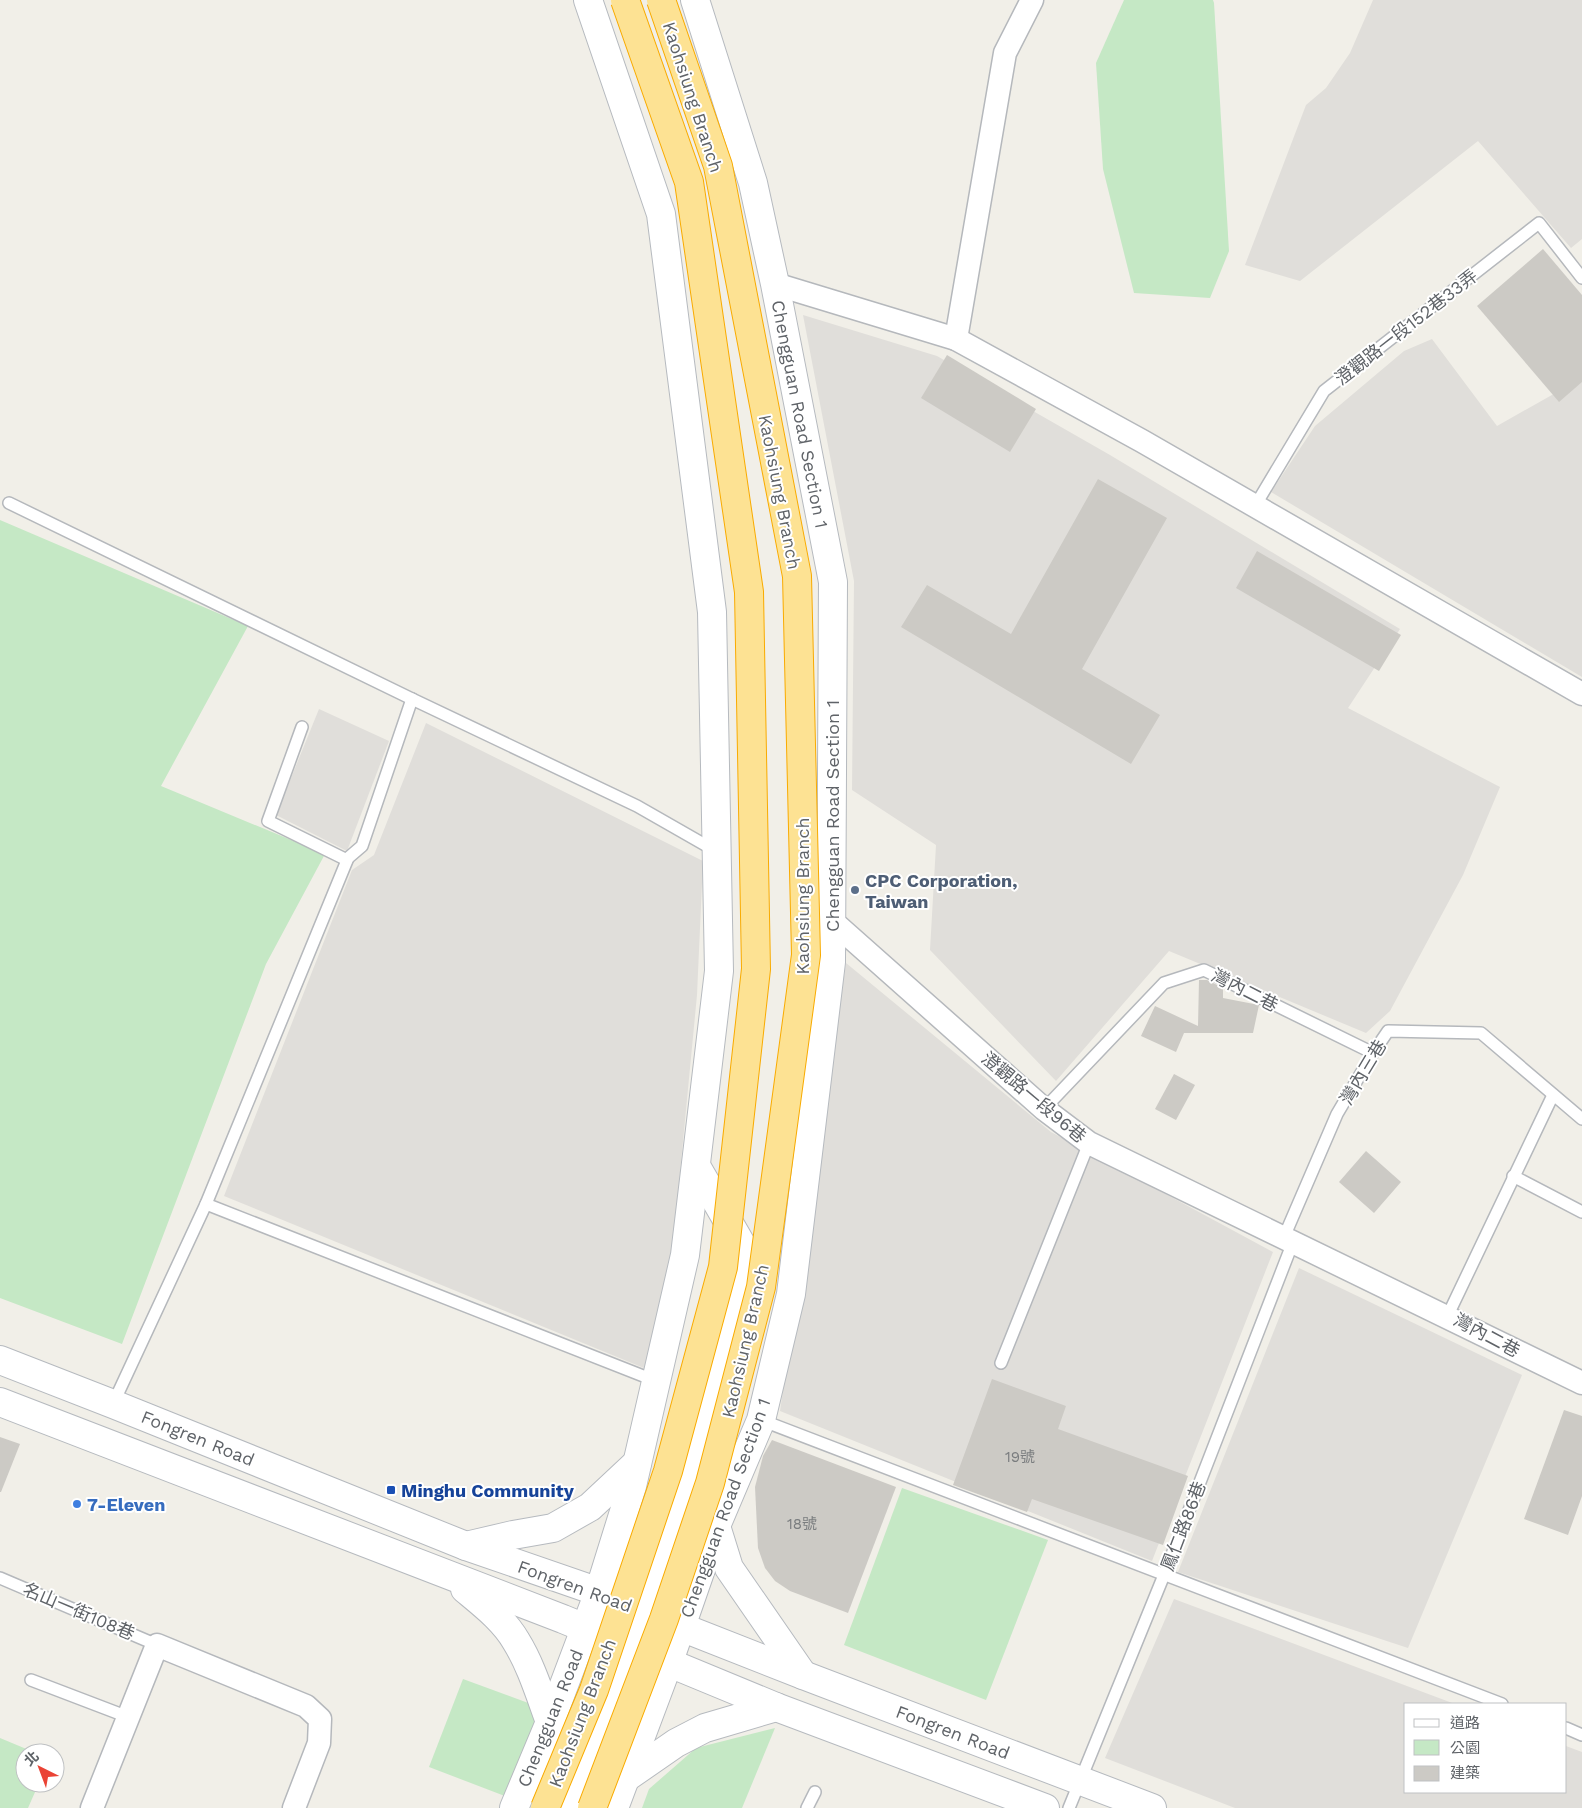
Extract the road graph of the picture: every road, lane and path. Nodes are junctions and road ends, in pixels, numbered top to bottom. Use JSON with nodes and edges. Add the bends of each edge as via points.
{"nodes":[{"id":1,"x":588,"y":0,"type":"edge"},
{"id":2,"x":625,"y":0,"type":"edge"},
{"id":3,"x":661,"y":0,"type":"edge"},
{"id":4,"x":696,"y":0,"type":"edge"},
{"id":5,"x":1032,"y":0,"type":"edge"},
{"id":6,"x":1582,"y":278,"type":"edge"},
{"id":7,"x":775,"y":284,"type":"junction"},
{"id":8,"x":956,"y":338,"type":"junction"},
{"id":9,"x":9,"y":503,"type":"dead end"},
{"id":10,"x":1255,"y":506,"type":"junction"},
{"id":11,"x":1582,"y":694,"type":"edge"},
{"id":12,"x":412,"y":699,"type":"junction"},
{"id":13,"x":302,"y":727,"type":"dead end"},
{"id":14,"x":717,"y":851,"type":"junction"},
{"id":15,"x":347,"y":860,"type":"junction"},
{"id":16,"x":831,"y":920,"type":"junction"},
{"id":17,"x":1373,"y":1053,"type":"junction"},
{"id":18,"x":1553,"y":1095,"type":"junction"},
{"id":19,"x":1044,"y":1109,"type":"junction"},
{"id":20,"x":1582,"y":1119,"type":"edge"},
{"id":21,"x":1089,"y":1143,"type":"junction"},
{"id":22,"x":696,"y":1166,"type":"junction"},
{"id":23,"x":1513,"y":1176,"type":"junction"},
{"id":24,"x":206,"y":1204,"type":"junction"},
{"id":25,"x":1582,"y":1212,"type":"edge"},
{"id":26,"x":1288,"y":1239,"type":"junction"},
{"id":27,"x":1447,"y":1317,"type":"junction"},
{"id":28,"x":0,"y":1360,"type":"edge"},
{"id":29,"x":1001,"y":1363,"type":"dead end"},
{"id":30,"x":656,"y":1381,"type":"junction"},
{"id":31,"x":1582,"y":1383,"type":"edge"},
{"id":32,"x":0,"y":1402,"type":"edge"},
{"id":33,"x":113,"y":1404,"type":"junction"},
{"id":34,"x":761,"y":1420,"type":"junction"},
{"id":35,"x":637,"y":1463,"type":"junction"},
{"id":36,"x":716,"y":1526,"type":"junction"},
{"id":37,"x":466,"y":1546,"type":"junction"},
{"id":38,"x":449,"y":1575,"type":"junction"},
{"id":39,"x":1164,"y":1576,"type":"junction"},
{"id":40,"x":0,"y":1578,"type":"edge"},
{"id":41,"x":599,"y":1592,"type":"junction"},
{"id":42,"x":637,"y":1608,"type":"junction"},
{"id":43,"x":681,"y":1627,"type":"junction"},
{"id":44,"x":586,"y":1628,"type":"junction"},
{"id":45,"x":157,"y":1645,"type":"junction"},
{"id":46,"x":648,"y":1655,"type":"junction"},
{"id":47,"x":803,"y":1675,"type":"junction"},
{"id":48,"x":32,"y":1680,"type":"dead end"},
{"id":49,"x":1499,"y":1703,"type":"edge"},
{"id":50,"x":776,"y":1707,"type":"junction"},
{"id":51,"x":128,"y":1717,"type":"junction"},
{"id":52,"x":550,"y":1722,"type":"junction"},
{"id":53,"x":1567,"y":1728,"type":"edge"},
{"id":54,"x":1582,"y":1734,"type":"edge"},
{"id":55,"x":624,"y":1779,"type":"junction"},
{"id":56,"x":1079,"y":1780,"type":"junction"},
{"id":57,"x":815,"y":1792,"type":"dead end"},
{"id":58,"x":92,"y":1808,"type":"edge"},
{"id":59,"x":294,"y":1808,"type":"edge"},
{"id":60,"x":514,"y":1808,"type":"edge"},
{"id":61,"x":545,"y":1808,"type":"edge"},
{"id":62,"x":570,"y":1808,"type":"edge"},
{"id":63,"x":592,"y":1808,"type":"edge"},
{"id":64,"x":614,"y":1808,"type":"edge"},
{"id":65,"x":807,"y":1808,"type":"edge"},
{"id":66,"x":1045,"y":1808,"type":"edge"},
{"id":67,"x":1069,"y":1808,"type":"edge"},
{"id":68,"x":1152,"y":1808,"type":"edge"}],
"edges":[{"from":1,"to":14,"type":"main road","via":[[661,214],[712,612]]},
{"from":2,"to":61,"type":"highway","name":"Kaohsiung Branch","bridge":true,"via":[[688,182],[748,592],[756,969],[722,1267],[668,1470],[594,1690]]},
{"from":3,"to":63,"type":"highway","name":"Kaohsiung Branch","bridge":true,"via":[[718,166],[797,576],[806,955],[761,1287],[710,1483],[664,1620]]},
{"from":4,"to":7,"type":"main road","name":"Chengguan Road Section 1","via":[[753,183]]},
{"from":5,"to":8,"type":"street","via":[[1005,53]]},
{"from":6,"to":10,"type":"lane","name":"澄觀路一段152巷33弄","via":[[1539,223],[1324,390]]},
{"from":7,"to":8,"type":"street"},
{"from":7,"to":16,"type":"main road","name":"Chengguan Road Section 1","via":[[833,582]]},
{"from":8,"to":10,"type":"street"},
{"from":9,"to":12,"type":"lane"},
{"from":10,"to":11,"type":"street"},
{"from":12,"to":14,"type":"lane","via":[[637,806]]},
{"from":12,"to":15,"type":"lane","via":[[362,846]]},
{"from":13,"to":15,"type":"lane","via":[[268,821]]},
{"from":14,"to":22,"type":"main road","via":[[719,971]]},
{"from":15,"to":24,"type":"lane"},
{"from":16,"to":19,"type":"street","name":"澄觀路一段96巷"},
{"from":16,"to":34,"type":"main road","name":"Chengguan Road Section 1","via":[[831,962],[791,1294]]},
{"from":17,"to":18,"type":"lane","name":"灣內三巷","via":[[1388,1031],[1481,1033]]},
{"from":17,"to":19,"type":"lane","name":"灣內二巷","via":[[1204,970],[1164,983]]},
{"from":17,"to":26,"type":"lane","name":"灣內三巷","via":[[1337,1114]]},
{"from":18,"to":20,"type":"lane","name":"灣內三巷"},
{"from":18,"to":23,"type":"lane","name":"灣內二巷"},
{"from":19,"to":21,"type":"street","name":"澄觀路一段96巷"},
{"from":21,"to":26,"type":"street","name":"澄觀路一段96巷"},
{"from":21,"to":29,"type":"lane"},
{"from":22,"to":30,"type":"main road","via":[[685,1255]]},
{"from":22,"to":42,"type":"main road","via":[[744,1248],[711,1391]]},
{"from":23,"to":25,"type":"lane"},
{"from":23,"to":27,"type":"lane","name":"灣內二巷"},
{"from":24,"to":30,"type":"lane"},
{"from":24,"to":33,"type":"lane"},
{"from":26,"to":27,"type":"street"},
{"from":26,"to":39,"type":"lane","name":"鳳仁路86巷"},
{"from":27,"to":31,"type":"street","name":"灣內二巷"},
{"from":28,"to":33,"type":"main road","name":"Fongren Road"},
{"from":30,"to":35,"type":"main road"},
{"from":32,"to":38,"type":"main road","name":"Fongren Road"},
{"from":33,"to":37,"type":"main road","name":"Fongren Road"},
{"from":34,"to":36,"type":"main road","name":"Chengguan Road Section 1"},
{"from":34,"to":39,"type":"lane"},
{"from":35,"to":37,"type":"main road","via":[[590,1507],[553,1528]]},
{"from":35,"to":41,"type":"main road"},
{"from":36,"to":43,"type":"main road","name":"Chengguan Road Section 1"},
{"from":36,"to":47,"type":"main road","via":[[728,1568]]},
{"from":37,"to":41,"type":"main road","name":"Fongren Road"},
{"from":38,"to":44,"type":"main road","name":"Fongren Road"},
{"from":38,"to":52,"type":"main road","via":[[492,1612],[516,1640]]},
{"from":39,"to":49,"type":"lane"},
{"from":39,"to":56,"type":"lane","name":"鳳仁路86巷"},
{"from":40,"to":45,"type":"lane","name":"名山一街108巷"},
{"from":41,"to":42,"type":"main road","name":"Fongren Road"},
{"from":41,"to":44,"type":"main road"},
{"from":42,"to":43,"type":"main road","name":"Fongren Road"},
{"from":42,"to":46,"type":"main road"},
{"from":43,"to":46,"type":"main road"},
{"from":43,"to":47,"type":"main road","name":"Fongren Road"},
{"from":44,"to":46,"type":"main road","name":"Fongren Road"},
{"from":44,"to":52,"type":"main road","name":"Chengguan Road"},
{"from":45,"to":51,"type":"street"},
{"from":45,"to":59,"type":"street","via":[[306,1706],[320,1719],[318,1743]]},
{"from":46,"to":50,"type":"main road","name":"Fongren Road"},
{"from":46,"to":55,"type":"main road"},
{"from":46,"to":62,"type":"main road"},
{"from":47,"to":56,"type":"main road","name":"Fongren Road"},
{"from":48,"to":51,"type":"lane"},
{"from":50,"to":55,"type":"main road","via":[[705,1728],[676,1743]]},
{"from":50,"to":66,"type":"main road","name":"Fongren Road"},
{"from":51,"to":58,"type":"street"},
{"from":52,"to":60,"type":"main road","name":"Chengguan Road"},
{"from":53,"to":54,"type":"lane"},
{"from":55,"to":64,"type":"main road"},
{"from":56,"to":67,"type":"lane","name":"鳳仁路86巷"},
{"from":56,"to":68,"type":"main road","name":"Fongren Road"},
{"from":57,"to":65,"type":"lane"}]}
